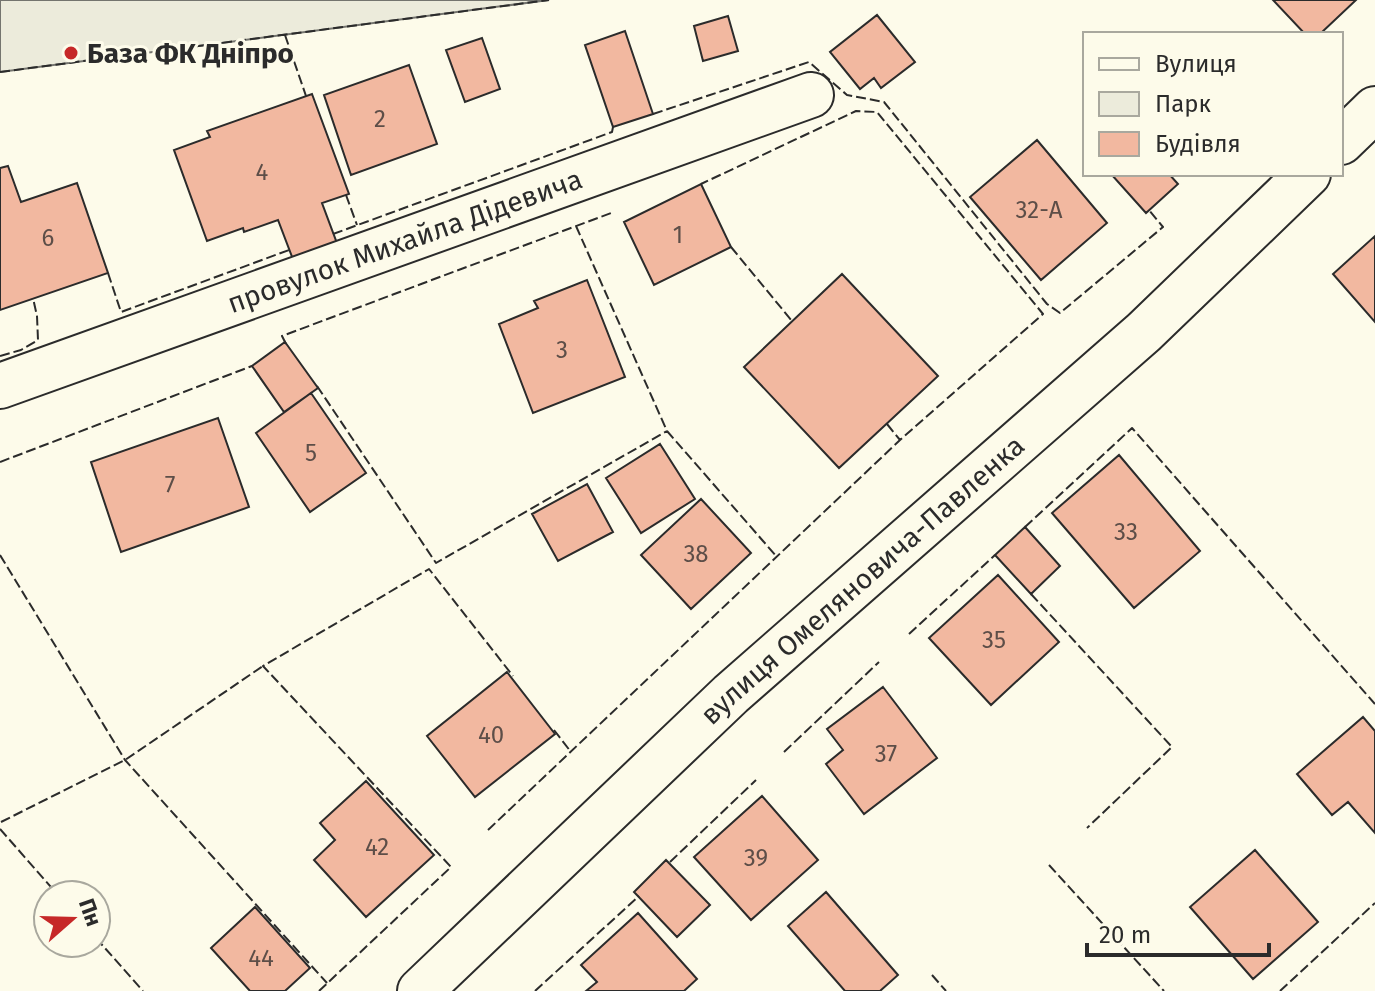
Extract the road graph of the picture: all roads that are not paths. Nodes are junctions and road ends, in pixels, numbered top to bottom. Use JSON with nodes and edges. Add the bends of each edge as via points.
{"nodes":[{"id":1,"x":811,"y":95,"type":"dead end"},
{"id":2,"x":1375,"y":109,"type":"edge"},
{"id":3,"x":1343,"y":140,"type":"edge"},
{"id":4,"x":1306,"y":176,"type":"edge"},
{"id":5,"x":0,"y":386,"type":"edge"},
{"id":6,"x":420,"y":991,"type":"edge"}],
"edges":[{"from":1,"to":5,"type":"street","name":"провулок Михайла Дідевича"},
{"from":2,"to":3,"type":"street"},
{"from":4,"to":6,"type":"street","name":"вулиця Омеляновича-Павленка","via":[[1121,353],[731,694]]}]}
